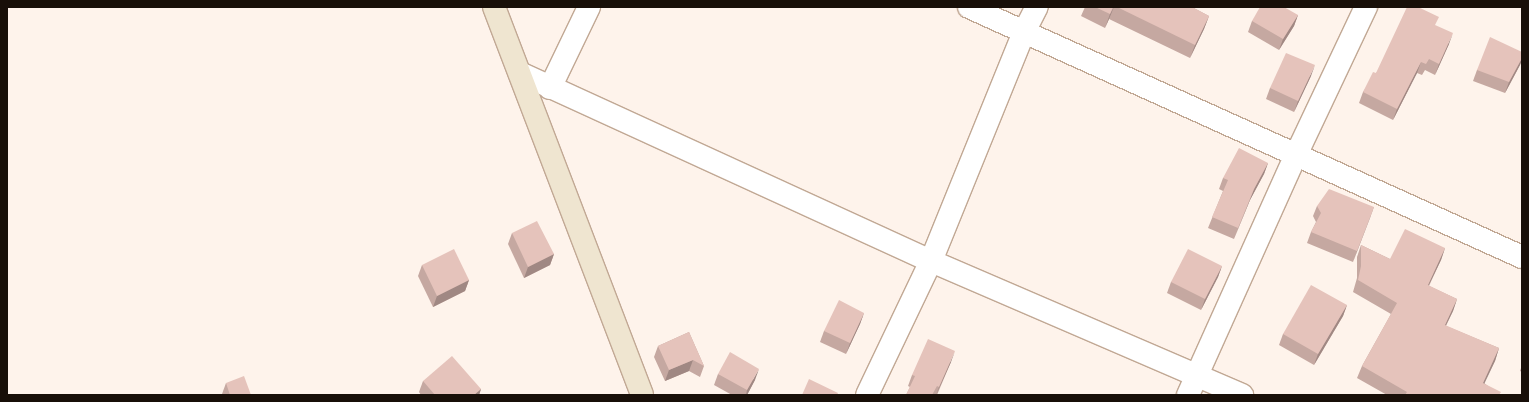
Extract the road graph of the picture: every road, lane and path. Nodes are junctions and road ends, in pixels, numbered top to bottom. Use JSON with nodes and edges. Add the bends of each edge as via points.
{"nodes":[{"id":1,"x":494,"y":7,"type":"edge"},
{"id":2,"x":589,"y":7,"type":"edge"},
{"id":3,"x":969,"y":7,"type":"edge"},
{"id":4,"x":1037,"y":7,"type":"edge"},
{"id":5,"x":1366,"y":7,"type":"edge"},
{"id":6,"x":1024,"y":32,"type":"junction"},
{"id":7,"x":520,"y":73,"type":"junction"},
{"id":8,"x":550,"y":88,"type":"junction"},
{"id":9,"x":1296,"y":155,"type":"junction"},
{"id":10,"x":1522,"y":257,"type":"edge"},
{"id":11,"x":931,"y":261,"type":"junction"},
{"id":12,"x":1193,"y":385,"type":"edge"},
{"id":13,"x":642,"y":395,"type":"edge"},
{"id":14,"x":867,"y":395,"type":"edge"},
{"id":15,"x":1242,"y":395,"type":"edge"}],
"edges":[{"from":1,"to":7,"type":"street"},
{"from":2,"to":8,"type":"street"},
{"from":3,"to":6,"type":"street"},
{"from":4,"to":6,"type":"street"},
{"from":5,"to":9,"type":"street"},
{"from":6,"to":9,"type":"street"},
{"from":6,"to":11,"type":"street"},
{"from":7,"to":8,"type":"street"},
{"from":7,"to":13,"type":"street"},
{"from":8,"to":11,"type":"street"},
{"from":9,"to":10,"type":"street"},
{"from":9,"to":12,"type":"street"},
{"from":11,"to":12,"type":"street"},
{"from":11,"to":14,"type":"street"},
{"from":12,"to":15,"type":"street"}]}
